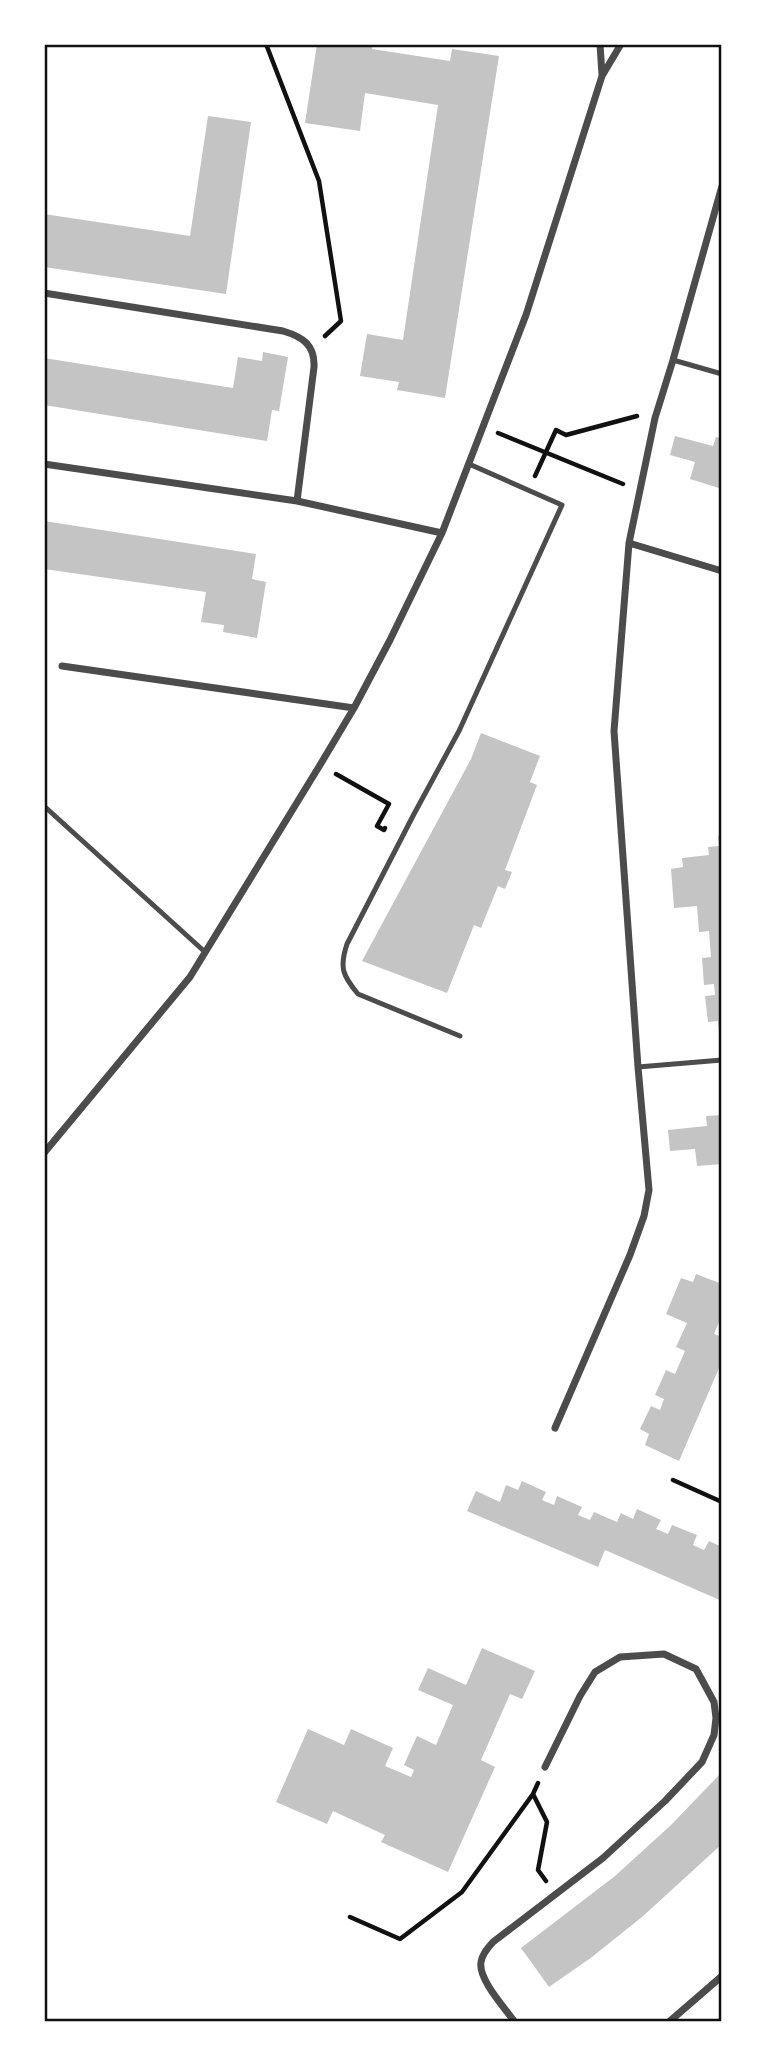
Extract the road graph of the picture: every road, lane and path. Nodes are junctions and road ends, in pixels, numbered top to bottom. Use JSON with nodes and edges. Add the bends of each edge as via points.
{"nodes":[{"id":1,"x":266,"y":44,"type":"edge"},
{"id":2,"x":600,"y":44,"type":"edge"},
{"id":3,"x":621,"y":44,"type":"edge"},
{"id":4,"x":602,"y":76,"type":"junction"},
{"id":5,"x":722,"y":186,"type":"edge"},
{"id":6,"x":44,"y":293,"type":"edge"},
{"id":7,"x":312,"y":349,"type":"junction"},
{"id":8,"x":673,"y":360,"type":"junction"},
{"id":9,"x":722,"y":374,"type":"edge"},
{"id":10,"x":655,"y":418,"type":"junction"},
{"id":11,"x":483,"y":427,"type":"junction"},
{"id":12,"x":545,"y":453,"type":"junction"},
{"id":13,"x":44,"y":464,"type":"edge"},
{"id":14,"x":469,"y":464,"type":"junction"},
{"id":15,"x":528,"y":490,"type":"junction"},
{"id":16,"x":640,"y":491,"type":"junction"},
{"id":17,"x":298,"y":501,"type":"junction"},
{"id":18,"x":442,"y":533,"type":"junction"},
{"id":19,"x":629,"y":543,"type":"junction"},
{"id":20,"x":722,"y":570,"type":"edge"},
{"id":21,"x":62,"y":666,"type":"dead end"},
{"id":22,"x":354,"y":708,"type":"junction"},
{"id":23,"x":320,"y":765,"type":"junction"},
{"id":24,"x":44,"y":806,"type":"edge"},
{"id":25,"x":388,"y":822,"type":"dead end"},
{"id":26,"x":205,"y":952,"type":"junction"},
{"id":27,"x":460,"y":1036,"type":"dead end"},
{"id":28,"x":722,"y":1060,"type":"edge"},
{"id":29,"x":638,"y":1067,"type":"junction"},
{"id":30,"x":44,"y":1153,"type":"edge"},
{"id":31,"x":555,"y":1428,"type":"dead end"},
{"id":32,"x":673,"y":1480,"type":"dead end"},
{"id":33,"x":722,"y":1502,"type":"edge"},
{"id":34,"x":545,"y":1767,"type":"joint"},
{"id":35,"x":533,"y":1794,"type":"junction"},
{"id":36,"x":538,"y":1870,"type":"dead end"},
{"id":37,"x":350,"y":1917,"type":"dead end"},
{"id":38,"x":722,"y":1976,"type":"edge"},
{"id":39,"x":514,"y":2021,"type":"edge"},
{"id":40,"x":670,"y":2021,"type":"edge"}],
"edges":[{"from":1,"to":7,"type":"path","via":[[319,181],[341,321]]},
{"from":2,"to":4,"type":"street"},
{"from":3,"to":4,"type":"street"},
{"from":4,"to":11,"type":"street","via":[[526,316]]},
{"from":5,"to":8,"type":"street"},
{"from":6,"to":7,"type":"street","via":[[283,331]]},
{"from":7,"to":17,"type":"street","via":[[314,367]]},
{"from":8,"to":9,"type":"lane"},
{"from":8,"to":10,"type":"street"},
{"from":10,"to":12,"type":"path","via":[[642,415],[566,435],[556,430]]},
{"from":10,"to":16,"type":"street"},
{"from":11,"to":12,"type":"path"},
{"from":11,"to":14,"type":"street"},
{"from":12,"to":15,"type":"path"},
{"from":12,"to":16,"type":"path"},
{"from":13,"to":17,"type":"street"},
{"from":14,"to":15,"type":"lane"},
{"from":14,"to":18,"type":"street"},
{"from":15,"to":27,"type":"lane","via":[[562,505],[459,731],[342,959],[342,970],[358,994]]},
{"from":16,"to":19,"type":"street"},
{"from":17,"to":18,"type":"street"},
{"from":18,"to":22,"type":"street"},
{"from":19,"to":20,"type":"street"},
{"from":19,"to":29,"type":"street","via":[[614,731]]},
{"from":21,"to":22,"type":"street"},
{"from":22,"to":23,"type":"street"},
{"from":23,"to":25,"type":"path","via":[[389,804],[377,826],[384,830]]},
{"from":23,"to":26,"type":"street"},
{"from":24,"to":26,"type":"lane"},
{"from":26,"to":30,"type":"street","via":[[190,977]]},
{"from":28,"to":29,"type":"lane"},
{"from":29,"to":31,"type":"street","via":[[648,1200],[630,1255]]},
{"from":32,"to":33,"type":"path"},
{"from":34,"to":35,"type":"path"},
{"from":34,"to":39,"type":"street","via":[[595,1671],[620,1657],[664,1654],[696,1669],[714,1702],[714,1735],[702,1762],[604,1858],[486,1950],[482,1973]]},
{"from":35,"to":36,"type":"path","via":[[547,1822]]},
{"from":35,"to":37,"type":"path","via":[[462,1892],[400,1938]]},
{"from":38,"to":40,"type":"street"}]}
